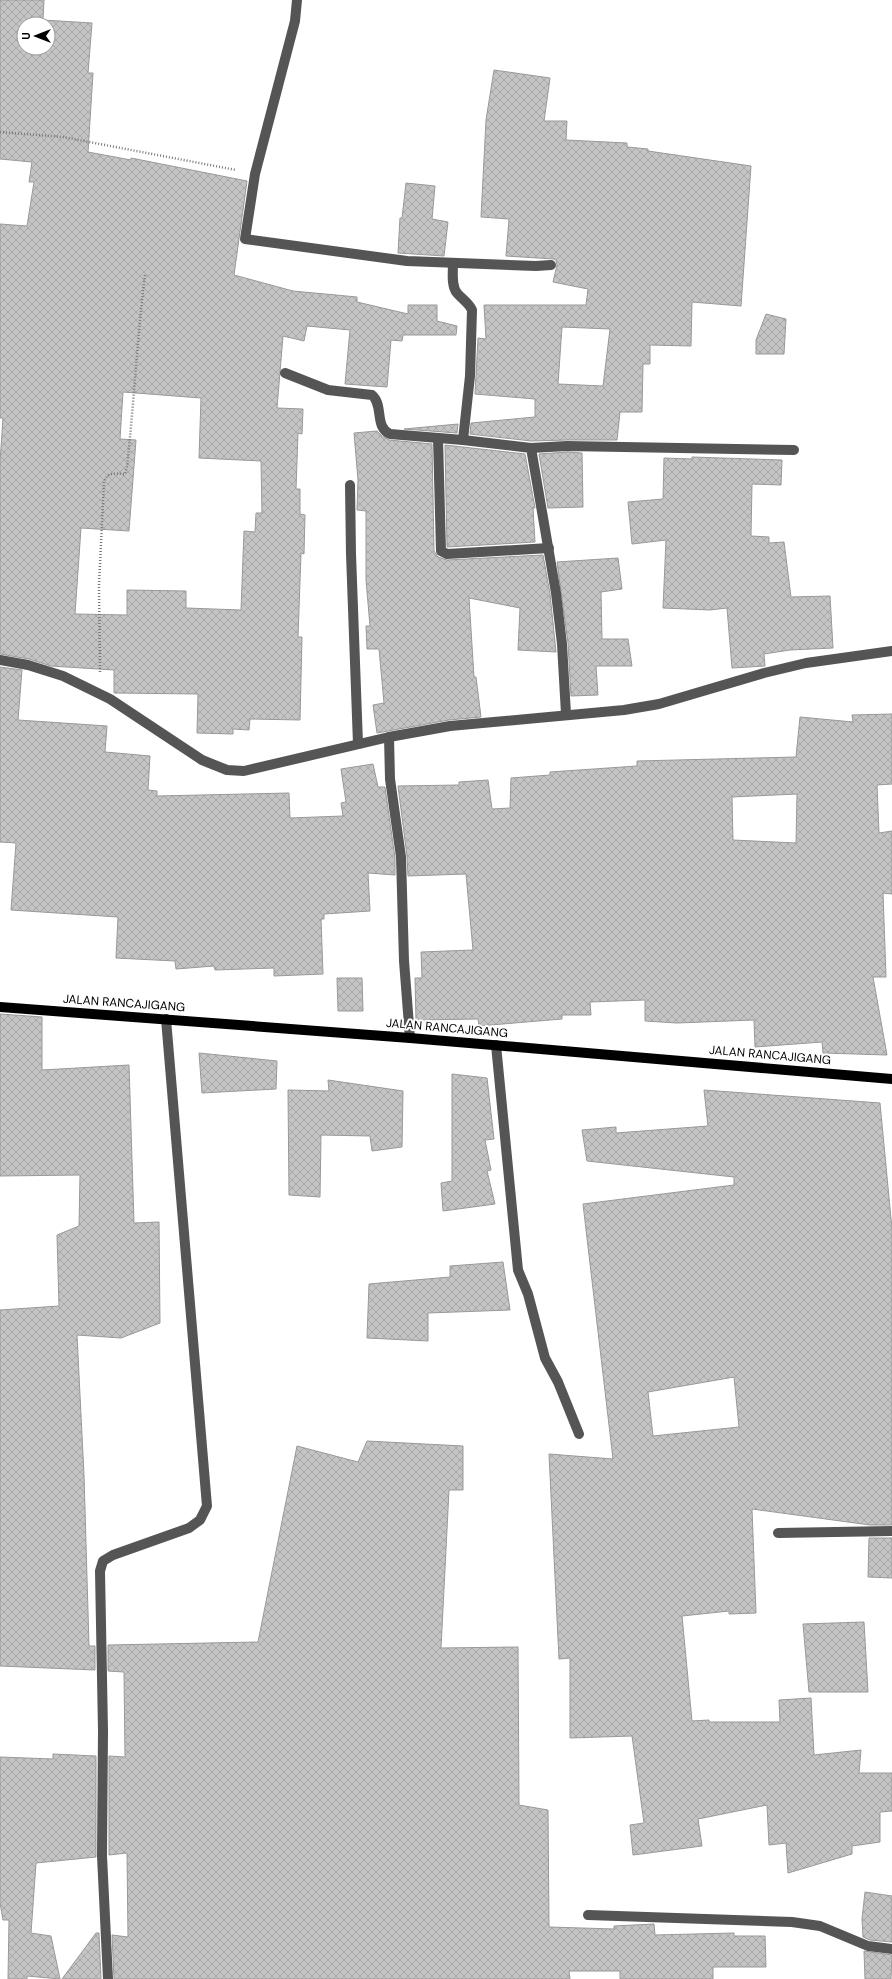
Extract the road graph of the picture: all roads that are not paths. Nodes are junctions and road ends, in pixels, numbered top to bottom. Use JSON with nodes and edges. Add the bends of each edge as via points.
{"nodes":[{"id":1,"x":297,"y":0,"type":"edge"},
{"id":2,"x":453,"y":262,"type":"junction"},
{"id":3,"x":551,"y":265,"type":"dead end"},
{"id":4,"x":285,"y":373,"type":"dead end"},
{"id":5,"x":438,"y":438,"type":"junction"},
{"id":6,"x":463,"y":440,"type":"junction"},
{"id":7,"x":531,"y":448,"type":"junction"},
{"id":8,"x":794,"y":450,"type":"dead end"},
{"id":9,"x":350,"y":485,"type":"dead end"},
{"id":10,"x":549,"y":548,"type":"junction"},
{"id":11,"x":892,"y":651,"type":"edge"},
{"id":12,"x":0,"y":660,"type":"edge"},
{"id":13,"x":566,"y":714,"type":"junction"},
{"id":14,"x":389,"y":737,"type":"junction"},
{"id":15,"x":358,"y":744,"type":"junction"},
{"id":16,"x":0,"y":1007,"type":"edge"},
{"id":17,"x":166,"y":1020,"type":"junction"},
{"id":18,"x":410,"y":1038,"type":"junction"},
{"id":19,"x":496,"y":1045,"type":"junction"},
{"id":20,"x":892,"y":1078,"type":"edge"},
{"id":21,"x":579,"y":1434,"type":"dead end"},
{"id":22,"x":892,"y":1531,"type":"edge"},
{"id":23,"x":778,"y":1532,"type":"dead end"},
{"id":24,"x":588,"y":1915,"type":"dead end"},
{"id":25,"x":892,"y":1949,"type":"edge"},
{"id":26,"x":108,"y":1979,"type":"edge"}],
"edges":[{"from":1,"to":2,"type":"street","via":[[295,22],[255,174],[245,239],[407,261]]},
{"from":2,"to":3,"type":"street"},
{"from":2,"to":6,"type":"street","via":[[457,294],[469,303],[472,310],[470,376]]},
{"from":4,"to":5,"type":"street","via":[[328,390],[372,395],[377,402],[382,426],[390,434]]},
{"from":5,"to":6,"type":"street"},
{"from":5,"to":10,"type":"street","via":[[441,551],[447,554]]},
{"from":6,"to":7,"type":"street"},
{"from":7,"to":8,"type":"street","via":[[567,446]]},
{"from":7,"to":10,"type":"street"},
{"from":9,"to":15,"type":"street","via":[[350,554]]},
{"from":10,"to":13,"type":"street","via":[[562,644]]},
{"from":11,"to":13,"type":"street","via":[[806,663],[659,704],[624,710]]},
{"from":12,"to":15,"type":"street","via":[[64,676],[100,694],[202,760],[227,770],[244,771]]},
{"from":13,"to":14,"type":"street","via":[[450,726]]},
{"from":14,"to":15,"type":"street"},
{"from":14,"to":18,"type":"street","via":[[388,763],[401,857],[404,961]]},
{"from":16,"to":17,"type":"main road","name":"JALAN RANCAJIGANG"},
{"from":17,"to":18,"type":"main road","name":"JALAN RANCAJIGANG"},
{"from":17,"to":26,"type":"street","via":[[206,1506],[200,1520],[189,1528],[113,1555],[103,1561],[100,1571],[102,1856]]},
{"from":18,"to":19,"type":"main road","name":"JALAN RANCAJIGANG"},
{"from":19,"to":20,"type":"main road","name":"JALAN RANCAJIGANG"},
{"from":19,"to":21,"type":"street","via":[[517,1266],[528,1294],[545,1358],[558,1382]]},
{"from":22,"to":23,"type":"street"},
{"from":24,"to":25,"type":"street","via":[[792,1922],[820,1926],[868,1946]]}]}
